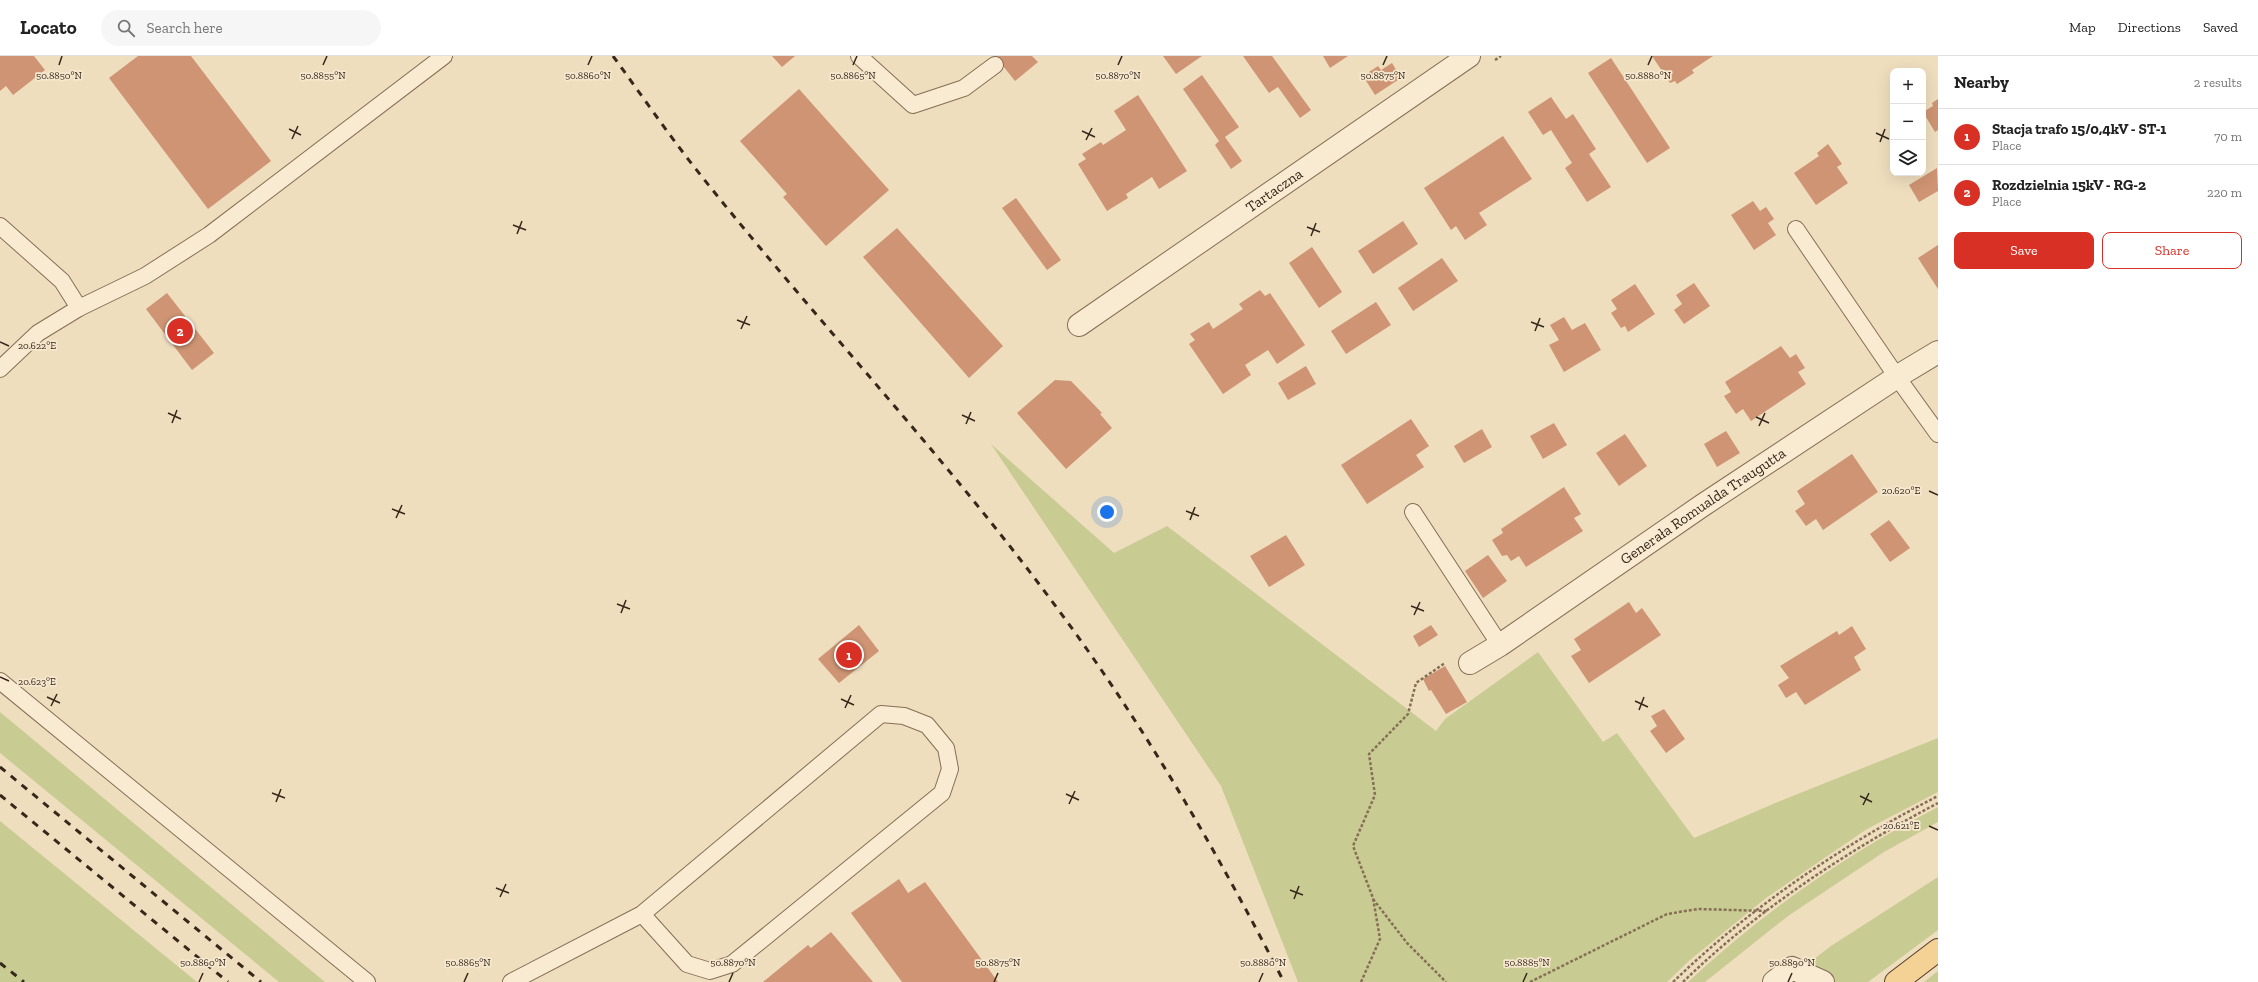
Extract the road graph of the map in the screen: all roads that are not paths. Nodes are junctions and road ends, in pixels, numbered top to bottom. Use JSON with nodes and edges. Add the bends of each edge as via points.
{"nodes":[{"id":1,"x":444,"y":56,"type":"edge"},
{"id":2,"x":859,"y":56,"type":"edge"},
{"id":3,"x":1469,"y":56,"type":"edge"},
{"id":4,"x":995,"y":65,"type":"dead end"},
{"id":5,"x":0,"y":226,"type":"edge"},
{"id":6,"x":1796,"y":229,"type":"dead end"},
{"id":7,"x":78,"y":308,"type":"junction"},
{"id":8,"x":1079,"y":325,"type":"dead end"},
{"id":9,"x":1938,"y":352,"type":"edge"},
{"id":10,"x":0,"y":370,"type":"edge"},
{"id":11,"x":1897,"y":377,"type":"junction"},
{"id":12,"x":1938,"y":434,"type":"edge"},
{"id":13,"x":1413,"y":512,"type":"dead end"},
{"id":14,"x":1500,"y":645,"type":"junction"},
{"id":15,"x":1470,"y":663,"type":"road end"},
{"id":16,"x":0,"y":681,"type":"edge"},
{"id":17,"x":642,"y":914,"type":"junction"},
{"id":18,"x":1938,"y":950,"type":"edge"},
{"id":19,"x":367,"y":982,"type":"edge"},
{"id":20,"x":511,"y":982,"type":"edge"},
{"id":21,"x":1774,"y":982,"type":"edge"},
{"id":22,"x":1823,"y":982,"type":"edge"},
{"id":23,"x":1896,"y":982,"type":"edge"}],
"edges":[{"from":1,"to":7,"type":"lane","via":[[209,235],[145,276]]},
{"from":2,"to":4,"type":"lane","via":[[913,105],[964,88]]},
{"from":3,"to":8,"type":"street","name":"Tartaczna"},
{"from":5,"to":7,"type":"lane","via":[[62,281]]},
{"from":6,"to":11,"type":"lane"},
{"from":7,"to":10,"type":"lane","via":[[38,333]]},
{"from":9,"to":11,"type":"street","name":"Generała Romualda Traugutta"},
{"from":11,"to":12,"type":"lane"},
{"from":11,"to":14,"type":"street","name":"Generała Romualda Traugutta","via":[[1703,505]]},
{"from":13,"to":14,"type":"lane"},
{"from":14,"to":15,"type":"street","name":"Generała Romualda Traugutta"},
{"from":16,"to":19,"type":"lane"},
{"from":17,"to":17,"type":"lane","via":[[687,964],[710,971],[732,964],[942,793],[950,769],[946,748],[927,725],[904,716],[881,714]]},
{"from":17,"to":20,"type":"lane"},
{"from":18,"to":23,"type":"main road"},
{"from":21,"to":22,"type":"street","via":[[1792,968]]}]}
